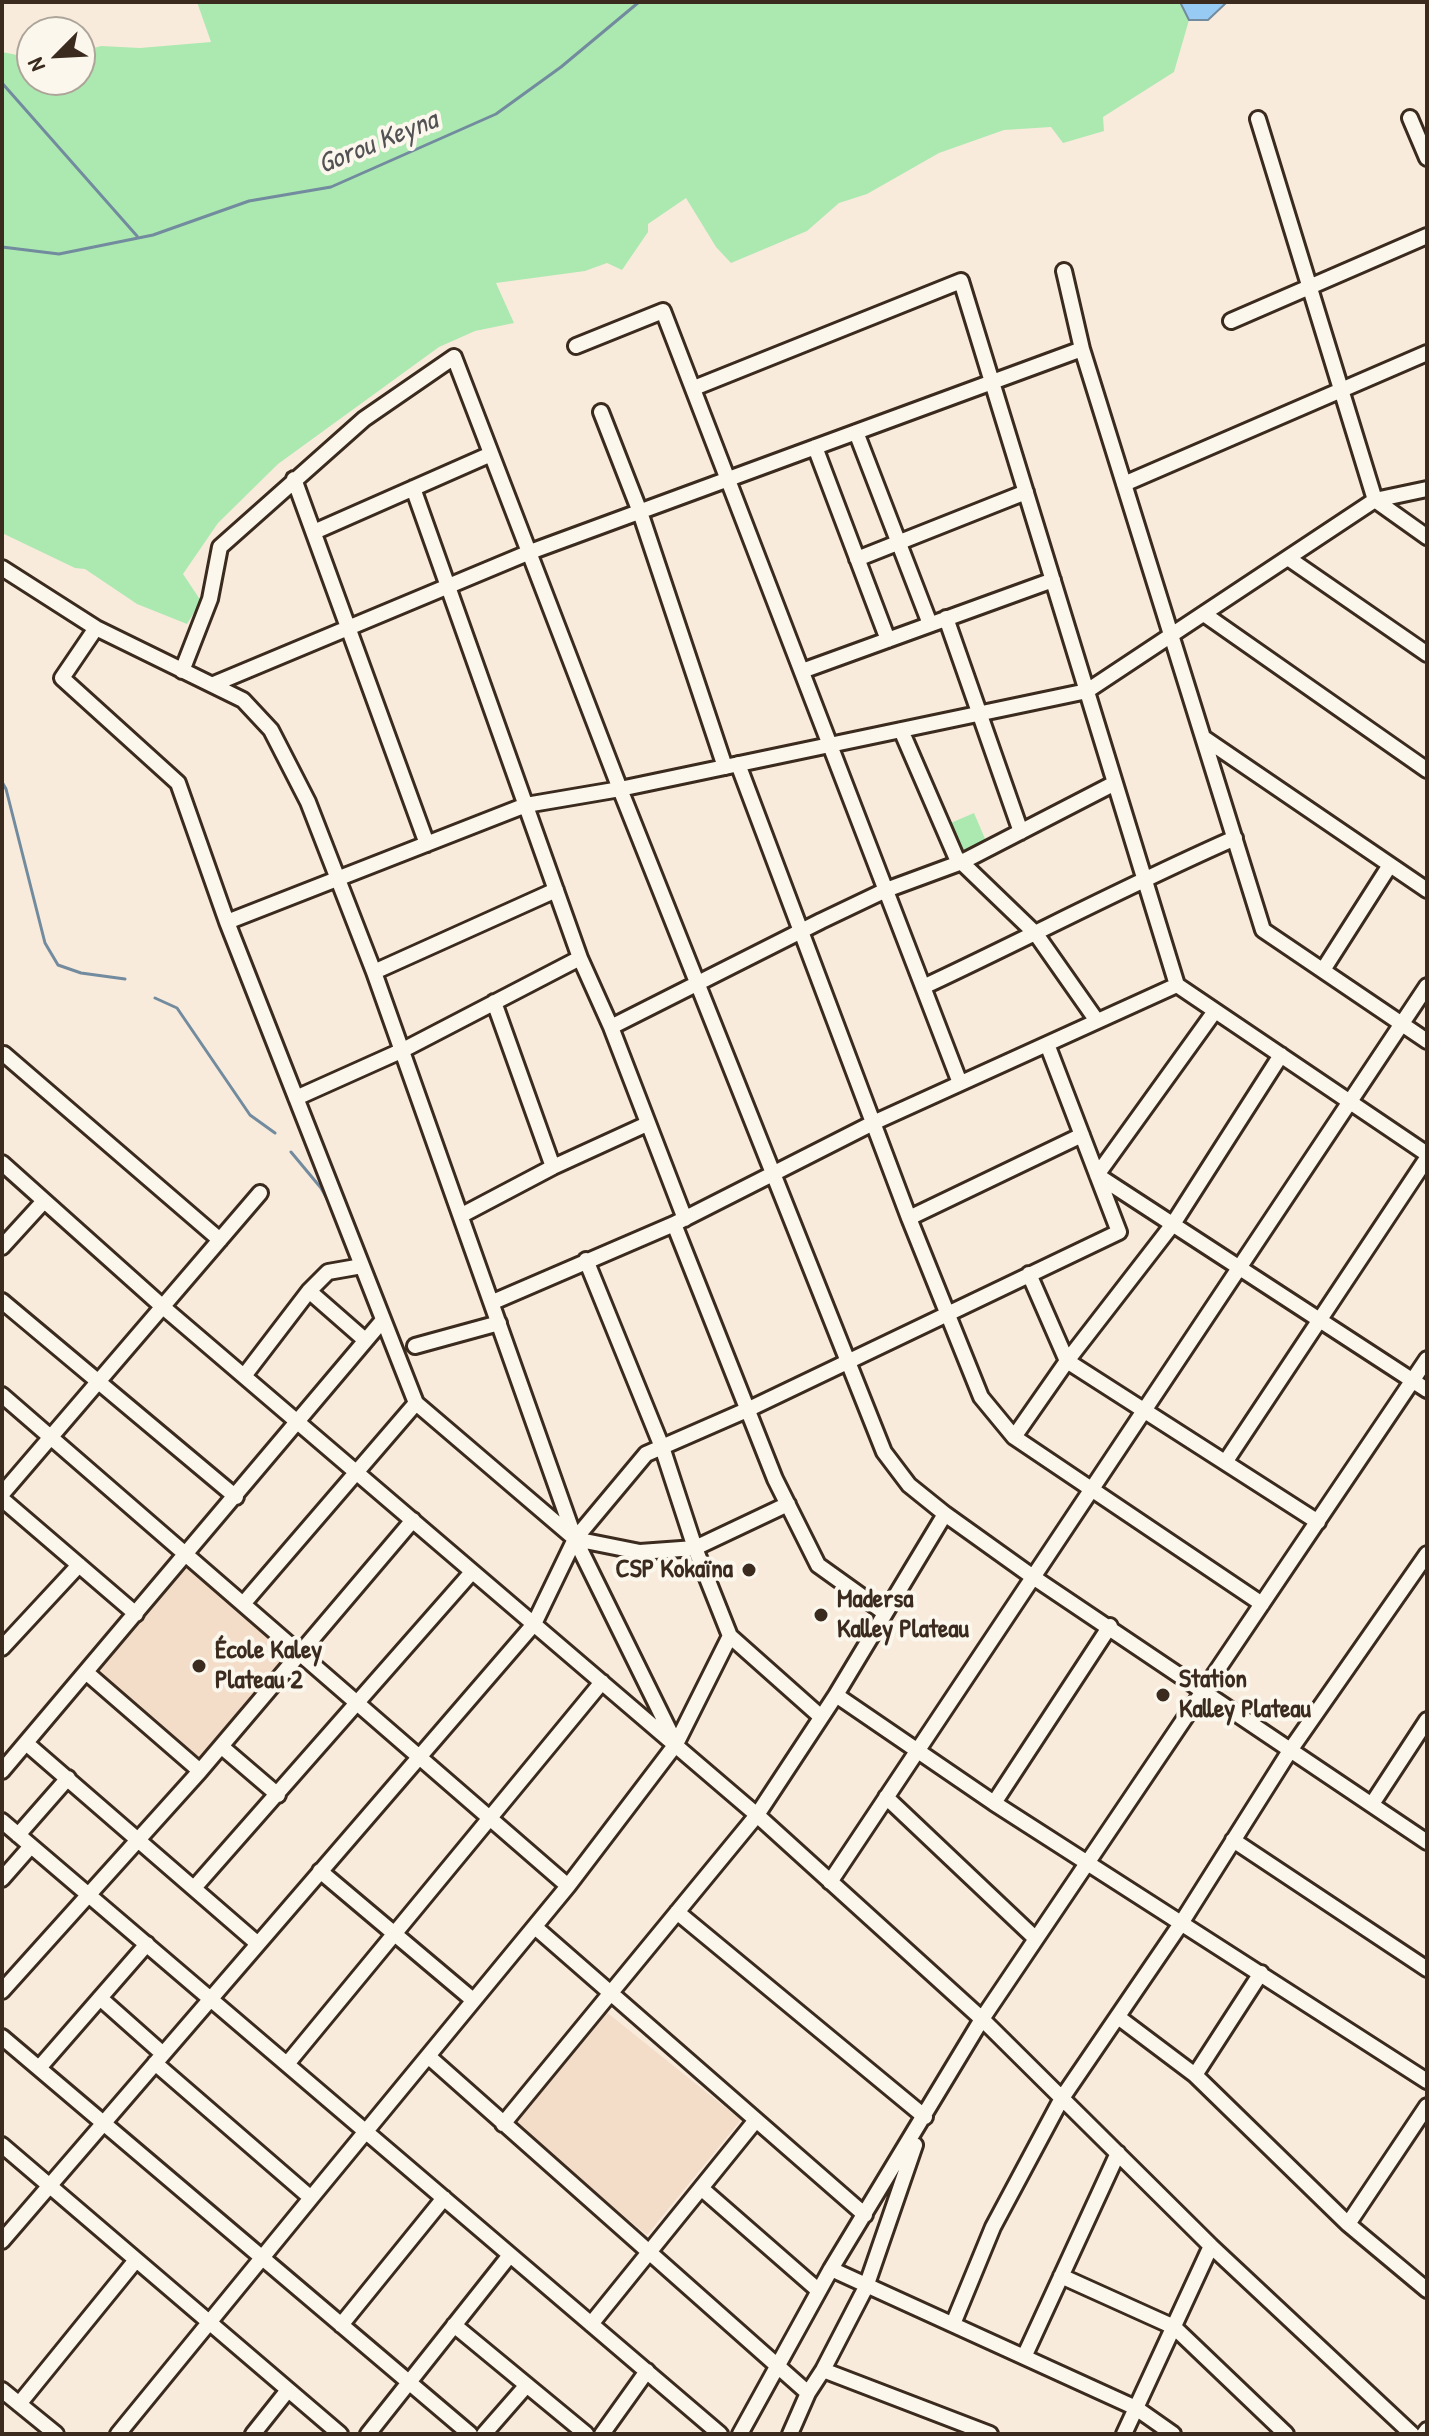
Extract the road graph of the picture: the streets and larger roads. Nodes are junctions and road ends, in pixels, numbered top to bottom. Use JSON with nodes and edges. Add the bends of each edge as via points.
{"nodes":[{"id":1,"x":1410,"y":118,"type":"dead end"},
{"id":2,"x":1258,"y":119,"type":"dead end"},
{"id":3,"x":1427,"y":158,"type":"edge"},
{"id":4,"x":1427,"y":236,"type":"edge"},
{"id":5,"x":1064,"y":271,"type":"dead end"},
{"id":6,"x":1310,"y":288,"type":"junction"},
{"id":7,"x":1231,"y":321,"type":"dead end"},
{"id":8,"x":576,"y":346,"type":"dead end"},
{"id":9,"x":1082,"y":349,"type":"junction"},
{"id":10,"x":1427,"y":353,"type":"edge"},
{"id":11,"x":992,"y":382,"type":"junction"},
{"id":12,"x":694,"y":388,"type":"junction"},
{"id":13,"x":1341,"y":390,"type":"junction"},
{"id":14,"x":601,"y":412,"type":"dead end"},
{"id":15,"x":856,"y":432,"type":"junction"},
{"id":16,"x":815,"y":447,"type":"junction"},
{"id":17,"x":491,"y":454,"type":"junction"},
{"id":18,"x":294,"y":479,"type":"junction"},
{"id":19,"x":729,"y":479,"type":"junction"},
{"id":20,"x":1124,"y":484,"type":"junction"},
{"id":21,"x":413,"y":488,"type":"junction"},
{"id":22,"x":1427,"y":489,"type":"edge"},
{"id":23,"x":1026,"y":492,"type":"junction"},
{"id":24,"x":1375,"y":500,"type":"junction"},
{"id":25,"x":640,"y":512,"type":"junction"},
{"id":26,"x":314,"y":532,"type":"junction"},
{"id":27,"x":1427,"y":537,"type":"edge"},
{"id":28,"x":898,"y":542,"type":"junction"},
{"id":29,"x":530,"y":552,"type":"junction"},
{"id":30,"x":1288,"y":558,"type":"junction"},
{"id":31,"x":857,"y":559,"type":"junction"},
{"id":32,"x":2,"y":568,"type":"edge"},
{"id":33,"x":1053,"y":580,"type":"junction"},
{"id":34,"x":448,"y":586,"type":"junction"},
{"id":35,"x":1204,"y":614,"type":"junction"},
{"id":36,"x":946,"y":618,"type":"junction"},
{"id":37,"x":930,"y":624,"type":"junction"},
{"id":38,"x":348,"y":626,"type":"junction"},
{"id":39,"x":96,"y":628,"type":"junction"},
{"id":40,"x":1172,"y":635,"type":"junction"},
{"id":41,"x":888,"y":640,"type":"junction"},
{"id":42,"x":1427,"y":654,"type":"edge"},
{"id":43,"x":182,"y":671,"type":"junction"},
{"id":44,"x":802,"y":671,"type":"junction"},
{"id":45,"x":214,"y":684,"type":"junction"},
{"id":46,"x":1087,"y":691,"type":"junction"},
{"id":47,"x":980,"y":714,"type":"junction"},
{"id":48,"x":901,"y":730,"type":"junction"},
{"id":49,"x":1204,"y":738,"type":"junction"},
{"id":50,"x":830,"y":745,"type":"junction"},
{"id":51,"x":732,"y":766,"type":"junction"},
{"id":52,"x":1427,"y":770,"type":"edge"},
{"id":53,"x":1115,"y":783,"type":"junction"},
{"id":54,"x":620,"y":789,"type":"junction"},
{"id":55,"x":526,"y":805,"type":"junction"},
{"id":56,"x":1021,"y":832,"type":"junction"},
{"id":57,"x":1235,"y":838,"type":"junction"},
{"id":58,"x":427,"y":844,"type":"junction"},
{"id":59,"x":962,"y":862,"type":"junction"},
{"id":60,"x":1390,"y":865,"type":"junction"},
{"id":61,"x":338,"y":878,"type":"junction"},
{"id":62,"x":1143,"y":878,"type":"junction"},
{"id":63,"x":556,"y":890,"type":"junction"},
{"id":64,"x":886,"y":890,"type":"junction"},
{"id":65,"x":1427,"y":890,"type":"edge"},
{"id":66,"x":227,"y":922,"type":"junction"},
{"id":67,"x":801,"y":931,"type":"junction"},
{"id":68,"x":1036,"y":934,"type":"junction"},
{"id":69,"x":580,"y":958,"type":"junction"},
{"id":70,"x":1323,"y":970,"type":"junction"},
{"id":71,"x":374,"y":972,"type":"junction"},
{"id":72,"x":698,"y":983,"type":"junction"},
{"id":73,"x":1177,"y":985,"type":"junction"},
{"id":74,"x":1427,"y":986,"type":"edge"},
{"id":75,"x":923,"y":987,"type":"junction"},
{"id":76,"x":494,"y":1002,"type":"junction"},
{"id":77,"x":1215,"y":1011,"type":"junction"},
{"id":78,"x":1097,"y":1021,"type":"junction"},
{"id":79,"x":1402,"y":1024,"type":"junction"},
{"id":80,"x":611,"y":1027,"type":"junction"},
{"id":81,"x":1427,"y":1041,"type":"edge"},
{"id":82,"x":1047,"y":1044,"type":"junction"},
{"id":83,"x":403,"y":1050,"type":"junction"},
{"id":84,"x":4,"y":1054,"type":"edge"},
{"id":85,"x":1281,"y":1055,"type":"junction"},
{"id":86,"x":960,"y":1083,"type":"junction"},
{"id":87,"x":296,"y":1098,"type":"junction"},
{"id":88,"x":1350,"y":1102,"type":"junction"},
{"id":89,"x":873,"y":1123,"type":"junction"},
{"id":90,"x":647,"y":1124,"type":"junction"},
{"id":91,"x":1082,"y":1135,"type":"junction"},
{"id":92,"x":1427,"y":1156,"type":"edge"},
{"id":93,"x":2,"y":1163,"type":"edge"},
{"id":94,"x":553,"y":1167,"type":"junction"},
{"id":95,"x":773,"y":1173,"type":"junction"},
{"id":96,"x":1097,"y":1175,"type":"junction"},
{"id":97,"x":260,"y":1193,"type":"dead end"},
{"id":98,"x":44,"y":1201,"type":"junction"},
{"id":99,"x":462,"y":1215,"type":"junction"},
{"id":100,"x":909,"y":1218,"type":"junction"},
{"id":101,"x":679,"y":1222,"type":"junction"},
{"id":102,"x":1173,"y":1224,"type":"junction"},
{"id":103,"x":220,"y":1240,"type":"junction"},
{"id":104,"x":2,"y":1247,"type":"edge"},
{"id":105,"x":586,"y":1260,"type":"junction"},
{"id":106,"x":362,"y":1266,"type":"junction"},
{"id":107,"x":1240,"y":1267,"type":"junction"},
{"id":108,"x":1029,"y":1274,"type":"junction"},
{"id":109,"x":309,"y":1291,"type":"junction"},
{"id":110,"x":2,"y":1301,"type":"edge"},
{"id":111,"x":493,"y":1302,"type":"junction"},
{"id":112,"x":163,"y":1307,"type":"junction"},
{"id":113,"x":947,"y":1313,"type":"junction"},
{"id":114,"x":383,"y":1320,"type":"junction"},
{"id":115,"x":1320,"y":1320,"type":"junction"},
{"id":116,"x":499,"y":1323,"type":"junction"},
{"id":117,"x":365,"y":1340,"type":"junction"},
{"id":118,"x":415,"y":1346,"type":"dead end"},
{"id":119,"x":1427,"y":1359,"type":"edge"},
{"id":120,"x":848,"y":1360,"type":"junction"},
{"id":121,"x":1067,"y":1361,"type":"junction"},
{"id":122,"x":244,"y":1376,"type":"junction"},
{"id":123,"x":1413,"y":1380,"type":"junction"},
{"id":124,"x":99,"y":1381,"type":"junction"},
{"id":125,"x":1427,"y":1390,"type":"edge"},
{"id":126,"x":2,"y":1395,"type":"edge"},
{"id":127,"x":416,"y":1403,"type":"junction"},
{"id":128,"x":749,"y":1409,"type":"junction"},
{"id":129,"x":1145,"y":1409,"type":"junction"},
{"id":130,"x":298,"y":1423,"type":"junction"},
{"id":131,"x":51,"y":1437,"type":"junction"},
{"id":132,"x":1014,"y":1437,"type":"junction"},
{"id":133,"x":662,"y":1447,"type":"junction"},
{"id":134,"x":1226,"y":1461,"type":"junction"},
{"id":135,"x":355,"y":1473,"type":"junction"},
{"id":136,"x":1092,"y":1488,"type":"junction"},
{"id":137,"x":2,"y":1496,"type":"edge"},
{"id":138,"x":236,"y":1497,"type":"junction"},
{"id":139,"x":788,"y":1504,"type":"junction"},
{"id":140,"x":945,"y":1514,"type":"junction"},
{"id":141,"x":413,"y":1520,"type":"junction"},
{"id":142,"x":1318,"y":1522,"type":"junction"},
{"id":143,"x":575,"y":1539,"type":"junction"},
{"id":144,"x":695,"y":1548,"type":"junction"},
{"id":145,"x":1427,"y":1554,"type":"edge"},
{"id":146,"x":186,"y":1555,"type":"junction"},
{"id":147,"x":79,"y":1565,"type":"junction"},
{"id":148,"x":472,"y":1572,"type":"junction"},
{"id":149,"x":1033,"y":1577,"type":"junction"},
{"id":150,"x":243,"y":1604,"type":"junction"},
{"id":151,"x":1262,"y":1604,"type":"junction"},
{"id":152,"x":885,"y":1613,"type":"junction"},
{"id":153,"x":136,"y":1614,"type":"junction"},
{"id":154,"x":534,"y":1624,"type":"junction"},
{"id":155,"x":1110,"y":1626,"type":"junction"},
{"id":156,"x":730,"y":1636,"type":"junction"},
{"id":157,"x":2,"y":1648,"type":"edge"},
{"id":158,"x":302,"y":1655,"type":"junction"},
{"id":159,"x":87,"y":1673,"type":"junction"},
{"id":160,"x":602,"y":1682,"type":"junction"},
{"id":161,"x":1204,"y":1690,"type":"junction"},
{"id":162,"x":836,"y":1695,"type":"junction"},
{"id":163,"x":357,"y":1702,"type":"junction"},
{"id":164,"x":820,"y":1716,"type":"junction"},
{"id":165,"x":1427,"y":1720,"type":"edge"},
{"id":166,"x":26,"y":1743,"type":"junction"},
{"id":167,"x":676,"y":1744,"type":"junction"},
{"id":168,"x":222,"y":1747,"type":"junction"},
{"id":169,"x":1291,"y":1749,"type":"junction"},
{"id":170,"x":917,"y":1751,"type":"junction"},
{"id":171,"x":419,"y":1757,"type":"junction"},
{"id":172,"x":2,"y":1771,"type":"edge"},
{"id":173,"x":200,"y":1771,"type":"junction"},
{"id":174,"x":68,"y":1778,"type":"junction"},
{"id":175,"x":278,"y":1795,"type":"junction"},
{"id":176,"x":886,"y":1797,"type":"junction"},
{"id":177,"x":994,"y":1803,"type":"junction"},
{"id":178,"x":1372,"y":1804,"type":"junction"},
{"id":179,"x":757,"y":1815,"type":"junction"},
{"id":180,"x":490,"y":1818,"type":"junction"},
{"id":181,"x":2,"y":1821,"type":"edge"},
{"id":182,"x":18,"y":1835,"type":"junction"},
{"id":183,"x":139,"y":1838,"type":"junction"},
{"id":184,"x":1233,"y":1840,"type":"junction"},
{"id":185,"x":1427,"y":1842,"type":"edge"},
{"id":186,"x":31,"y":1846,"type":"junction"},
{"id":187,"x":1087,"y":1863,"type":"junction"},
{"id":188,"x":320,"y":1871,"type":"junction"},
{"id":189,"x":2,"y":1879,"type":"edge"},
{"id":190,"x":830,"y":1882,"type":"junction"},
{"id":191,"x":568,"y":1886,"type":"junction"},
{"id":192,"x":194,"y":1888,"type":"junction"},
{"id":193,"x":88,"y":1894,"type":"junction"},
{"id":194,"x":677,"y":1912,"type":"junction"},
{"id":195,"x":1180,"y":1925,"type":"junction"},
{"id":196,"x":535,"y":1927,"type":"junction"},
{"id":197,"x":395,"y":1934,"type":"junction"},
{"id":198,"x":1036,"y":1939,"type":"junction"},
{"id":199,"x":147,"y":1944,"type":"junction"},
{"id":200,"x":258,"y":1944,"type":"junction"},
{"id":201,"x":1427,"y":1969,"type":"edge"},
{"id":202,"x":1261,"y":1973,"type":"junction"},
{"id":203,"x":2,"y":1991,"type":"edge"},
{"id":204,"x":610,"y":1993,"type":"junction"},
{"id":205,"x":100,"y":1998,"type":"junction"},
{"id":206,"x":211,"y":1999,"type":"junction"},
{"id":207,"x":473,"y":2000,"type":"junction"},
{"id":208,"x":1118,"y":2017,"type":"junction"},
{"id":209,"x":982,"y":2019,"type":"junction"},
{"id":210,"x":2,"y":2037,"type":"edge"},
{"id":211,"x":428,"y":2056,"type":"junction"},
{"id":212,"x":159,"y":2059,"type":"junction"},
{"id":213,"x":287,"y":2064,"type":"junction"},
{"id":214,"x":39,"y":2068,"type":"junction"},
{"id":215,"x":1195,"y":2075,"type":"junction"},
{"id":216,"x":1427,"y":2081,"type":"edge"},
{"id":217,"x":1062,"y":2098,"type":"junction"},
{"id":218,"x":1427,"y":2106,"type":"edge"},
{"id":219,"x":925,"y":2117,"type":"junction"},
{"id":220,"x":756,"y":2120,"type":"junction"},
{"id":221,"x":1423,"y":2122,"type":"edge"},
{"id":222,"x":104,"y":2123,"type":"junction"},
{"id":223,"x":503,"y":2124,"type":"junction"},
{"id":224,"x":367,"y":2132,"type":"junction"},
{"id":225,"x":2,"y":2145,"type":"edge"},
{"id":226,"x":1118,"y":2153,"type":"junction"},
{"id":227,"x":50,"y":2186,"type":"junction"},
{"id":228,"x":701,"y":2188,"type":"junction"},
{"id":229,"x":311,"y":2198,"type":"junction"},
{"id":230,"x":444,"y":2198,"type":"junction"},
{"id":231,"x":865,"y":2215,"type":"junction"},
{"id":232,"x":1348,"y":2224,"type":"junction"},
{"id":233,"x":2,"y":2241,"type":"edge"},
{"id":234,"x":1211,"y":2246,"type":"junction"},
{"id":235,"x":649,"y":2252,"type":"junction"},
{"id":236,"x":510,"y":2255,"type":"junction"},
{"id":237,"x":262,"y":2258,"type":"junction"},
{"id":238,"x":136,"y":2260,"type":"junction"},
{"id":239,"x":831,"y":2269,"type":"junction"},
{"id":240,"x":1061,"y":2276,"type":"junction"},
{"id":241,"x":1424,"y":2281,"type":"edge"},
{"id":242,"x":866,"y":2287,"type":"junction"},
{"id":243,"x":819,"y":2291,"type":"junction"},
{"id":244,"x":209,"y":2322,"type":"junction"},
{"id":245,"x":591,"y":2324,"type":"junction"},
{"id":246,"x":953,"y":2324,"type":"junction"},
{"id":247,"x":341,"y":2325,"type":"junction"},
{"id":248,"x":454,"y":2325,"type":"junction"},
{"id":249,"x":1174,"y":2327,"type":"junction"},
{"id":250,"x":1024,"y":2357,"type":"junction"},
{"id":251,"x":778,"y":2367,"type":"junction"},
{"id":252,"x":823,"y":2370,"type":"junction"},
{"id":253,"x":647,"y":2371,"type":"junction"},
{"id":254,"x":409,"y":2383,"type":"junction"},
{"id":255,"x":526,"y":2386,"type":"junction"},
{"id":256,"x":2,"y":2390,"type":"edge"},
{"id":257,"x":288,"y":2390,"type":"junction"},
{"id":258,"x":808,"y":2393,"type":"junction"},
{"id":259,"x":19,"y":2404,"type":"junction"},
{"id":260,"x":1136,"y":2408,"type":"junction"},
{"id":261,"x":56,"y":2434,"type":"edge"},
{"id":262,"x":118,"y":2434,"type":"edge"},
{"id":263,"x":253,"y":2434,"type":"edge"},
{"id":264,"x":340,"y":2434,"type":"edge"},
{"id":265,"x":368,"y":2434,"type":"edge"},
{"id":266,"x":470,"y":2434,"type":"edge"},
{"id":267,"x":484,"y":2434,"type":"edge"},
{"id":268,"x":586,"y":2434,"type":"edge"},
{"id":269,"x":602,"y":2434,"type":"edge"},
{"id":270,"x":720,"y":2434,"type":"edge"},
{"id":271,"x":740,"y":2434,"type":"edge"},
{"id":272,"x":790,"y":2434,"type":"edge"},
{"id":273,"x":990,"y":2434,"type":"edge"},
{"id":274,"x":1124,"y":2434,"type":"edge"},
{"id":275,"x":1173,"y":2434,"type":"edge"},
{"id":276,"x":1286,"y":2434,"type":"edge"},
{"id":277,"x":1412,"y":2434,"type":"edge"}],
"edges":[{"from":1,"to":3,"type":"street"},
{"from":2,"to":6,"type":"street"},
{"from":4,"to":6,"type":"street"},
{"from":5,"to":9,"type":"street"},
{"from":6,"to":7,"type":"street"},
{"from":6,"to":13,"type":"street"},
{"from":8,"to":12,"type":"street","via":[[663,311]]},
{"from":9,"to":11,"type":"street"},
{"from":9,"to":20,"type":"street"},
{"from":10,"to":13,"type":"street"},
{"from":11,"to":12,"type":"street","via":[[961,281]]},
{"from":11,"to":15,"type":"street"},
{"from":11,"to":23,"type":"street"},
{"from":12,"to":19,"type":"street"},
{"from":13,"to":20,"type":"street"},
{"from":13,"to":24,"type":"street"},
{"from":14,"to":25,"type":"street"},
{"from":15,"to":16,"type":"street"},
{"from":15,"to":28,"type":"street"},
{"from":16,"to":19,"type":"street"},
{"from":16,"to":31,"type":"street"},
{"from":17,"to":18,"type":"street","via":[[454,357],[364,419]]},
{"from":17,"to":21,"type":"street"},
{"from":17,"to":29,"type":"street"},
{"from":18,"to":26,"type":"street"},
{"from":18,"to":43,"type":"street","via":[[220,547],[210,599]]},
{"from":19,"to":25,"type":"street"},
{"from":19,"to":44,"type":"street"},
{"from":20,"to":40,"type":"street"},
{"from":21,"to":26,"type":"street"},
{"from":21,"to":34,"type":"street"},
{"from":22,"to":24,"type":"street"},
{"from":23,"to":28,"type":"street"},
{"from":23,"to":33,"type":"street"},
{"from":24,"to":27,"type":"street"},
{"from":24,"to":30,"type":"street"},
{"from":25,"to":29,"type":"street"},
{"from":25,"to":51,"type":"street"},
{"from":26,"to":38,"type":"street"},
{"from":28,"to":31,"type":"street"},
{"from":28,"to":37,"type":"street"},
{"from":29,"to":34,"type":"street"},
{"from":29,"to":54,"type":"street"},
{"from":30,"to":35,"type":"street"},
{"from":30,"to":42,"type":"street"},
{"from":31,"to":41,"type":"street"},
{"from":32,"to":39,"type":"street"},
{"from":33,"to":36,"type":"street"},
{"from":33,"to":46,"type":"street"},
{"from":34,"to":38,"type":"street"},
{"from":34,"to":55,"type":"street"},
{"from":35,"to":40,"type":"street"},
{"from":35,"to":52,"type":"street"},
{"from":36,"to":37,"type":"street"},
{"from":36,"to":47,"type":"street"},
{"from":37,"to":41,"type":"street"},
{"from":38,"to":45,"type":"street"},
{"from":38,"to":58,"type":"street"},
{"from":39,"to":43,"type":"street"},
{"from":39,"to":66,"type":"street","via":[[62,678],[178,783]]},
{"from":40,"to":46,"type":"street"},
{"from":40,"to":49,"type":"street"},
{"from":41,"to":44,"type":"street"},
{"from":43,"to":45,"type":"street"},
{"from":44,"to":50,"type":"street"},
{"from":45,"to":61,"type":"street","via":[[243,700],[271,730],[302,788]]},
{"from":46,"to":47,"type":"street"},
{"from":46,"to":53,"type":"street"},
{"from":47,"to":48,"type":"street"},
{"from":47,"to":56,"type":"street"},
{"from":48,"to":50,"type":"street"},
{"from":48,"to":59,"type":"street"},
{"from":49,"to":57,"type":"street"},
{"from":49,"to":60,"type":"street"},
{"from":50,"to":51,"type":"street"},
{"from":50,"to":64,"type":"street"},
{"from":51,"to":54,"type":"street"},
{"from":51,"to":67,"type":"street"},
{"from":53,"to":56,"type":"street"},
{"from":53,"to":62,"type":"street"},
{"from":54,"to":55,"type":"street"},
{"from":54,"to":72,"type":"street"},
{"from":55,"to":58,"type":"street"},
{"from":55,"to":63,"type":"street"},
{"from":56,"to":59,"type":"street"},
{"from":57,"to":62,"type":"street"},
{"from":57,"to":70,"type":"street","via":[[1263,930]]},
{"from":58,"to":61,"type":"street"},
{"from":59,"to":64,"type":"street"},
{"from":59,"to":68,"type":"street"},
{"from":60,"to":65,"type":"street"},
{"from":60,"to":70,"type":"street"},
{"from":61,"to":66,"type":"street"},
{"from":61,"to":71,"type":"street"},
{"from":62,"to":68,"type":"street"},
{"from":62,"to":73,"type":"street"},
{"from":63,"to":69,"type":"street"},
{"from":63,"to":71,"type":"street"},
{"from":64,"to":67,"type":"street"},
{"from":64,"to":75,"type":"street"},
{"from":66,"to":87,"type":"street"},
{"from":67,"to":72,"type":"street"},
{"from":67,"to":89,"type":"street"},
{"from":68,"to":75,"type":"street"},
{"from":68,"to":78,"type":"street"},
{"from":69,"to":76,"type":"street"},
{"from":69,"to":80,"type":"street"},
{"from":70,"to":79,"type":"street"},
{"from":71,"to":83,"type":"street"},
{"from":72,"to":80,"type":"street"},
{"from":72,"to":95,"type":"street"},
{"from":73,"to":77,"type":"street"},
{"from":73,"to":78,"type":"street"},
{"from":74,"to":79,"type":"street"},
{"from":75,"to":86,"type":"street"},
{"from":76,"to":83,"type":"street"},
{"from":76,"to":94,"type":"street"},
{"from":77,"to":85,"type":"street"},
{"from":77,"to":96,"type":"street"},
{"from":78,"to":82,"type":"street"},
{"from":79,"to":81,"type":"street"},
{"from":79,"to":88,"type":"street"},
{"from":80,"to":90,"type":"street"},
{"from":82,"to":86,"type":"street"},
{"from":82,"to":91,"type":"street"},
{"from":83,"to":87,"type":"street"},
{"from":83,"to":99,"type":"street"},
{"from":84,"to":103,"type":"street"},
{"from":85,"to":88,"type":"street"},
{"from":85,"to":102,"type":"street"},
{"from":86,"to":89,"type":"street"},
{"from":87,"to":106,"type":"street"},
{"from":88,"to":92,"type":"street"},
{"from":88,"to":107,"type":"street"},
{"from":89,"to":95,"type":"street"},
{"from":89,"to":100,"type":"street"},
{"from":90,"to":94,"type":"street"},
{"from":90,"to":101,"type":"street"},
{"from":91,"to":96,"type":"street"},
{"from":91,"to":100,"type":"street"},
{"from":92,"to":115,"type":"street"},
{"from":93,"to":98,"type":"street"},
{"from":94,"to":99,"type":"street"},
{"from":95,"to":101,"type":"street"},
{"from":95,"to":120,"type":"street"},
{"from":96,"to":102,"type":"street"},
{"from":96,"to":108,"type":"street","via":[[1119,1232]]},
{"from":97,"to":103,"type":"street"},
{"from":98,"to":104,"type":"street"},
{"from":98,"to":112,"type":"street"},
{"from":99,"to":111,"type":"street"},
{"from":100,"to":113,"type":"street"},
{"from":101,"to":105,"type":"street"},
{"from":101,"to":128,"type":"street"},
{"from":102,"to":107,"type":"street"},
{"from":102,"to":121,"type":"street"},
{"from":103,"to":112,"type":"street"},
{"from":105,"to":111,"type":"street"},
{"from":105,"to":133,"type":"street"},
{"from":106,"to":109,"type":"street","via":[[328,1272]]},
{"from":106,"to":114,"type":"street"},
{"from":107,"to":115,"type":"street"},
{"from":107,"to":129,"type":"street"},
{"from":108,"to":113,"type":"street"},
{"from":108,"to":121,"type":"street"},
{"from":109,"to":117,"type":"street"},
{"from":109,"to":122,"type":"street"},
{"from":110,"to":124,"type":"street"},
{"from":111,"to":116,"type":"street"},
{"from":112,"to":122,"type":"street"},
{"from":112,"to":124,"type":"street"},
{"from":113,"to":120,"type":"street"},
{"from":113,"to":132,"type":"street","via":[[981,1397]]},
{"from":114,"to":117,"type":"street"},
{"from":114,"to":127,"type":"street"},
{"from":115,"to":123,"type":"street"},
{"from":115,"to":134,"type":"street"},
{"from":116,"to":118,"type":"street"},
{"from":116,"to":143,"type":"street"},
{"from":117,"to":130,"type":"street"},
{"from":119,"to":123,"type":"street"},
{"from":120,"to":128,"type":"street"},
{"from":120,"to":140,"type":"street","via":[[884,1452],[909,1485]]},
{"from":121,"to":129,"type":"street"},
{"from":121,"to":132,"type":"street"},
{"from":122,"to":130,"type":"street"},
{"from":123,"to":125,"type":"street"},
{"from":123,"to":142,"type":"street"},
{"from":124,"to":131,"type":"street"},
{"from":124,"to":138,"type":"street"},
{"from":126,"to":131,"type":"street"},
{"from":127,"to":135,"type":"street"},
{"from":127,"to":143,"type":"street"},
{"from":128,"to":133,"type":"street"},
{"from":128,"to":139,"type":"street"},
{"from":129,"to":134,"type":"street"},
{"from":129,"to":136,"type":"street"},
{"from":130,"to":135,"type":"street"},
{"from":130,"to":138,"type":"street"},
{"from":131,"to":137,"type":"street"},
{"from":131,"to":146,"type":"street"},
{"from":132,"to":136,"type":"street"},
{"from":133,"to":143,"type":"street","via":[[646,1454]]},
{"from":133,"to":144,"type":"street"},
{"from":134,"to":142,"type":"street"},
{"from":135,"to":141,"type":"street"},
{"from":135,"to":150,"type":"street"},
{"from":136,"to":149,"type":"street"},
{"from":136,"to":151,"type":"street"},
{"from":137,"to":147,"type":"street"},
{"from":138,"to":146,"type":"street"},
{"from":139,"to":144,"type":"street"},
{"from":139,"to":152,"type":"street","via":[[818,1565]]},
{"from":140,"to":149,"type":"street"},
{"from":140,"to":152,"type":"street"},
{"from":141,"to":148,"type":"street"},
{"from":141,"to":158,"type":"street"},
{"from":142,"to":151,"type":"street"},
{"from":143,"to":144,"type":"street","via":[[640,1552]]},
{"from":143,"to":154,"type":"street"},
{"from":143,"to":167,"type":"street"},
{"from":144,"to":156,"type":"street"},
{"from":145,"to":169,"type":"street"},
{"from":146,"to":150,"type":"street"},
{"from":146,"to":153,"type":"street"},
{"from":147,"to":153,"type":"street"},
{"from":147,"to":157,"type":"street"},
{"from":148,"to":154,"type":"street"},
{"from":148,"to":163,"type":"street"},
{"from":149,"to":155,"type":"street"},
{"from":149,"to":170,"type":"street"},
{"from":150,"to":158,"type":"street"},
{"from":151,"to":161,"type":"street"},
{"from":152,"to":162,"type":"street"},
{"from":153,"to":159,"type":"street"},
{"from":154,"to":160,"type":"street"},
{"from":154,"to":171,"type":"street"},
{"from":155,"to":161,"type":"street"},
{"from":155,"to":177,"type":"street"},
{"from":156,"to":164,"type":"street"},
{"from":156,"to":167,"type":"street"},
{"from":158,"to":163,"type":"street"},
{"from":158,"to":168,"type":"street"},
{"from":159,"to":166,"type":"street"},
{"from":159,"to":173,"type":"street"},
{"from":160,"to":167,"type":"street"},
{"from":160,"to":180,"type":"street"},
{"from":161,"to":169,"type":"street"},
{"from":161,"to":187,"type":"street"},
{"from":162,"to":164,"type":"street"},
{"from":162,"to":170,"type":"street"},
{"from":163,"to":171,"type":"street"},
{"from":163,"to":175,"type":"street"},
{"from":164,"to":179,"type":"street"},
{"from":165,"to":178,"type":"street"},
{"from":166,"to":172,"type":"street"},
{"from":166,"to":174,"type":"street"},
{"from":167,"to":179,"type":"street"},
{"from":167,"to":191,"type":"street"},
{"from":168,"to":173,"type":"street"},
{"from":168,"to":175,"type":"street"},
{"from":169,"to":178,"type":"street"},
{"from":169,"to":184,"type":"street"},
{"from":170,"to":176,"type":"street"},
{"from":170,"to":177,"type":"street"},
{"from":171,"to":180,"type":"street"},
{"from":171,"to":188,"type":"street"},
{"from":173,"to":183,"type":"street"},
{"from":174,"to":182,"type":"street"},
{"from":174,"to":183,"type":"street"},
{"from":175,"to":192,"type":"street"},
{"from":176,"to":190,"type":"street"},
{"from":176,"to":198,"type":"street"},
{"from":177,"to":187,"type":"street"},
{"from":178,"to":185,"type":"street"},
{"from":179,"to":190,"type":"street"},
{"from":179,"to":194,"type":"street"},
{"from":180,"to":191,"type":"street"},
{"from":180,"to":197,"type":"street"},
{"from":181,"to":182,"type":"street"},
{"from":182,"to":186,"type":"street"},
{"from":183,"to":192,"type":"street"},
{"from":183,"to":193,"type":"street"},
{"from":184,"to":195,"type":"street"},
{"from":184,"to":201,"type":"street"},
{"from":186,"to":189,"type":"street"},
{"from":186,"to":193,"type":"street"},
{"from":187,"to":195,"type":"street"},
{"from":187,"to":198,"type":"street"},
{"from":188,"to":197,"type":"street"},
{"from":188,"to":200,"type":"street"},
{"from":190,"to":209,"type":"street"},
{"from":191,"to":196,"type":"street"},
{"from":192,"to":200,"type":"street"},
{"from":193,"to":199,"type":"street"},
{"from":193,"to":203,"type":"street"},
{"from":194,"to":204,"type":"street"},
{"from":194,"to":219,"type":"street"},
{"from":195,"to":202,"type":"street"},
{"from":195,"to":208,"type":"street"},
{"from":196,"to":204,"type":"street"},
{"from":196,"to":207,"type":"street"},
{"from":197,"to":207,"type":"street"},
{"from":197,"to":213,"type":"street"},
{"from":198,"to":209,"type":"street"},
{"from":199,"to":205,"type":"street"},
{"from":199,"to":206,"type":"street"},
{"from":200,"to":206,"type":"street"},
{"from":202,"to":215,"type":"street"},
{"from":202,"to":216,"type":"street"},
{"from":204,"to":220,"type":"street"},
{"from":204,"to":223,"type":"street"},
{"from":205,"to":212,"type":"street"},
{"from":205,"to":214,"type":"street"},
{"from":206,"to":212,"type":"street"},
{"from":206,"to":213,"type":"street"},
{"from":207,"to":211,"type":"street"},
{"from":208,"to":215,"type":"street"},
{"from":208,"to":217,"type":"street"},
{"from":209,"to":217,"type":"street"},
{"from":209,"to":219,"type":"street"},
{"from":210,"to":214,"type":"street"},
{"from":211,"to":223,"type":"street"},
{"from":211,"to":224,"type":"street"},
{"from":212,"to":222,"type":"street"},
{"from":212,"to":229,"type":"street"},
{"from":213,"to":224,"type":"street"},
{"from":214,"to":222,"type":"street"},
{"from":215,"to":232,"type":"street"},
{"from":217,"to":226,"type":"street"},
{"from":217,"to":246,"type":"street","via":[[993,2227]]},
{"from":218,"to":221,"type":"street"},
{"from":219,"to":231,"type":"street"},
{"from":219,"to":242,"type":"street"},
{"from":220,"to":228,"type":"street"},
{"from":220,"to":231,"type":"street"},
{"from":221,"to":232,"type":"street"},
{"from":222,"to":227,"type":"street"},
{"from":222,"to":237,"type":"street"},
{"from":223,"to":235,"type":"street"},
{"from":224,"to":229,"type":"street"},
{"from":224,"to":230,"type":"street"},
{"from":225,"to":227,"type":"street"},
{"from":226,"to":234,"type":"street"},
{"from":226,"to":240,"type":"street"},
{"from":227,"to":233,"type":"street"},
{"from":227,"to":238,"type":"street"},
{"from":228,"to":235,"type":"street"},
{"from":228,"to":243,"type":"street"},
{"from":229,"to":237,"type":"street"},
{"from":230,"to":236,"type":"street"},
{"from":230,"to":247,"type":"street"},
{"from":231,"to":239,"type":"street"},
{"from":232,"to":241,"type":"street"},
{"from":234,"to":249,"type":"street"},
{"from":234,"to":277,"type":"street"},
{"from":235,"to":245,"type":"street"},
{"from":235,"to":251,"type":"street"},
{"from":236,"to":245,"type":"street"},
{"from":236,"to":248,"type":"street"},
{"from":237,"to":244,"type":"street"},
{"from":237,"to":247,"type":"street"},
{"from":238,"to":244,"type":"street"},
{"from":238,"to":259,"type":"street"},
{"from":239,"to":242,"type":"street"},
{"from":239,"to":243,"type":"street"},
{"from":240,"to":249,"type":"street"},
{"from":240,"to":250,"type":"street"},
{"from":242,"to":246,"type":"street"},
{"from":242,"to":252,"type":"street"},
{"from":243,"to":251,"type":"street"},
{"from":244,"to":257,"type":"street"},
{"from":244,"to":262,"type":"street"},
{"from":245,"to":253,"type":"street"},
{"from":246,"to":250,"type":"street"},
{"from":247,"to":254,"type":"street"},
{"from":248,"to":254,"type":"street"},
{"from":248,"to":255,"type":"street"},
{"from":249,"to":260,"type":"street"},
{"from":249,"to":276,"type":"street"},
{"from":250,"to":260,"type":"street"},
{"from":251,"to":258,"type":"street"},
{"from":251,"to":271,"type":"street"},
{"from":252,"to":258,"type":"street"},
{"from":252,"to":273,"type":"street"},
{"from":253,"to":269,"type":"street"},
{"from":253,"to":270,"type":"street"},
{"from":254,"to":265,"type":"street"},
{"from":254,"to":266,"type":"street"},
{"from":255,"to":267,"type":"street"},
{"from":255,"to":268,"type":"street"},
{"from":256,"to":259,"type":"street"},
{"from":257,"to":263,"type":"street"},
{"from":257,"to":264,"type":"street"},
{"from":258,"to":272,"type":"street"},
{"from":259,"to":261,"type":"street"},
{"from":260,"to":274,"type":"street"},
{"from":260,"to":275,"type":"street"}]}
